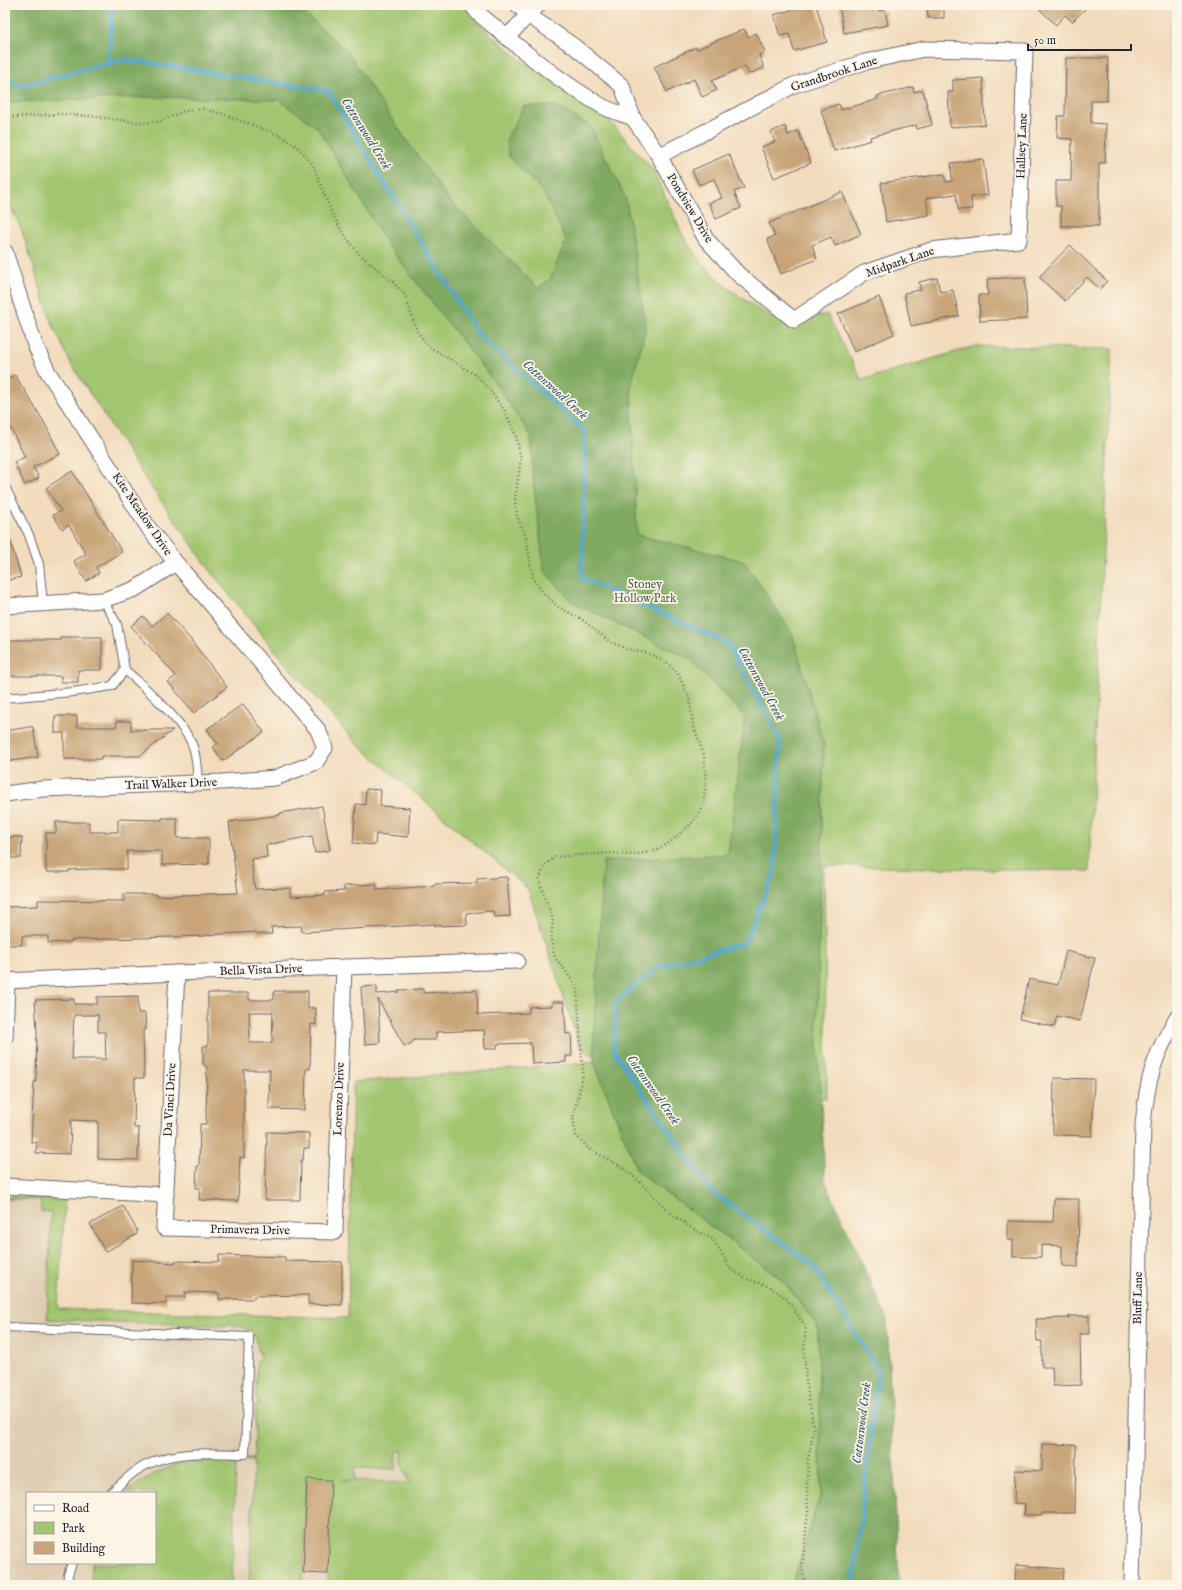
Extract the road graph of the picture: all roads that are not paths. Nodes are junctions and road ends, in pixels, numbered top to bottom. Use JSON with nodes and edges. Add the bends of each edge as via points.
{"nodes":[{"id":1,"x":472,"y":5,"type":"edge"},
{"id":2,"x":528,"y":8,"type":"edge"},
{"id":3,"x":507,"y":37,"type":"junction"},
{"id":4,"x":1026,"y":51,"type":"joint"},
{"id":5,"x":633,"y":118,"type":"junction"},
{"id":6,"x":659,"y":156,"type":"junction"},
{"id":7,"x":1019,"y":240,"type":"joint"},
{"id":8,"x":5,"y":252,"type":"edge"},
{"id":9,"x":794,"y":320,"type":"joint"},
{"id":10,"x":5,"y":487,"type":"edge"},
{"id":11,"x":176,"y":563,"type":"junction"},
{"id":12,"x":103,"y":600,"type":"junction"},
{"id":13,"x":43,"y":604,"type":"junction"},
{"id":14,"x":5,"y":606,"type":"edge"},
{"id":15,"x":125,"y":670,"type":"junction"},
{"id":16,"x":5,"y":698,"type":"edge"},
{"id":17,"x":325,"y":748,"type":"joint"},
{"id":18,"x":198,"y":783,"type":"junction"},
{"id":19,"x":5,"y":794,"type":"edge"},
{"id":20,"x":517,"y":961,"type":"dead end"},
{"id":21,"x":344,"y":967,"type":"junction"},
{"id":22,"x":177,"y":973,"type":"junction"},
{"id":23,"x":6,"y":981,"type":"edge"},
{"id":24,"x":1177,"y":1018,"type":"edge"},
{"id":25,"x":5,"y":1038,"type":"edge"},
{"id":26,"x":5,"y":1186,"type":"edge"},
{"id":27,"x":166,"y":1195,"type":"junction"},
{"id":28,"x":164,"y":1228,"type":"joint"},
{"id":29,"x":335,"y":1232,"type":"joint"},
{"id":30,"x":5,"y":1327,"type":"edge"},
{"id":31,"x":111,"y":1492,"type":"edge"},
{"id":32,"x":72,"y":1564,"type":"edge"},
{"id":33,"x":67,"y":1585,"type":"edge"},
{"id":34,"x":1132,"y":1585,"type":"edge"}],
"edges":[{"from":1,"to":3,"type":"street"},
{"from":2,"to":3,"type":"street"},
{"from":2,"to":5,"type":"street","name":"Pondview Drive","via":[[622,86]]},
{"from":3,"to":5,"type":"street","via":[[531,57],[603,106]]},
{"from":4,"to":6,"type":"street","name":"Grandbrook Lane","via":[[924,49],[865,62],[794,85]]},
{"from":4,"to":7,"type":"street","name":"Hallsey Lane"},
{"from":5,"to":6,"type":"street","name":"Pondview Drive"},
{"from":6,"to":9,"type":"street","name":"Pondview Drive","via":[[706,239],[738,274]]},
{"from":7,"to":9,"type":"street","name":"Midpark Lane","via":[[931,250],[864,273]]},
{"from":8,"to":11,"type":"street","name":"Kite Meadow Drive","via":[[35,345],[48,372],[150,530]]},
{"from":10,"to":13,"type":"lane","via":[[29,535],[39,564]]},
{"from":11,"to":12,"type":"street","via":[[135,589],[121,596]]},
{"from":11,"to":17,"type":"street","name":"Kite Meadow Drive","via":[[318,730]]},
{"from":12,"to":13,"type":"street"},
{"from":12,"to":15,"type":"lane","via":[[118,624]]},
{"from":13,"to":14,"type":"street"},
{"from":15,"to":16,"type":"lane","via":[[112,686]]},
{"from":15,"to":18,"type":"lane","via":[[144,686],[184,730],[192,745]]},
{"from":17,"to":18,"type":"street","name":"Trail Walker Drive","via":[[316,762],[275,778]]},
{"from":18,"to":19,"type":"street","name":"Trail Walker Drive"},
{"from":20,"to":21,"type":"street","name":"Bella Vista Drive"},
{"from":21,"to":22,"type":"street","name":"Bella Vista Drive"},
{"from":21,"to":29,"type":"street","name":"Lorenzo Drive"},
{"from":22,"to":23,"type":"street","name":"Bella Vista Drive"},
{"from":22,"to":27,"type":"street","name":"Da Vinci Drive"},
{"from":23,"to":25,"type":"street"},
{"from":24,"to":34,"type":"street","name":"Bluff Lane","via":[[1163,1039],[1153,1064],[1143,1119]]},
{"from":26,"to":27,"type":"street"},
{"from":27,"to":28,"type":"street","name":"Da Vinci Drive"},
{"from":28,"to":29,"type":"street","name":"Primavera Drive"},
{"from":30,"to":31,"type":"lane","via":[[249,1336],[245,1454],[189,1452],[137,1470]]},
{"from":32,"to":33,"type":"lane"}]}
